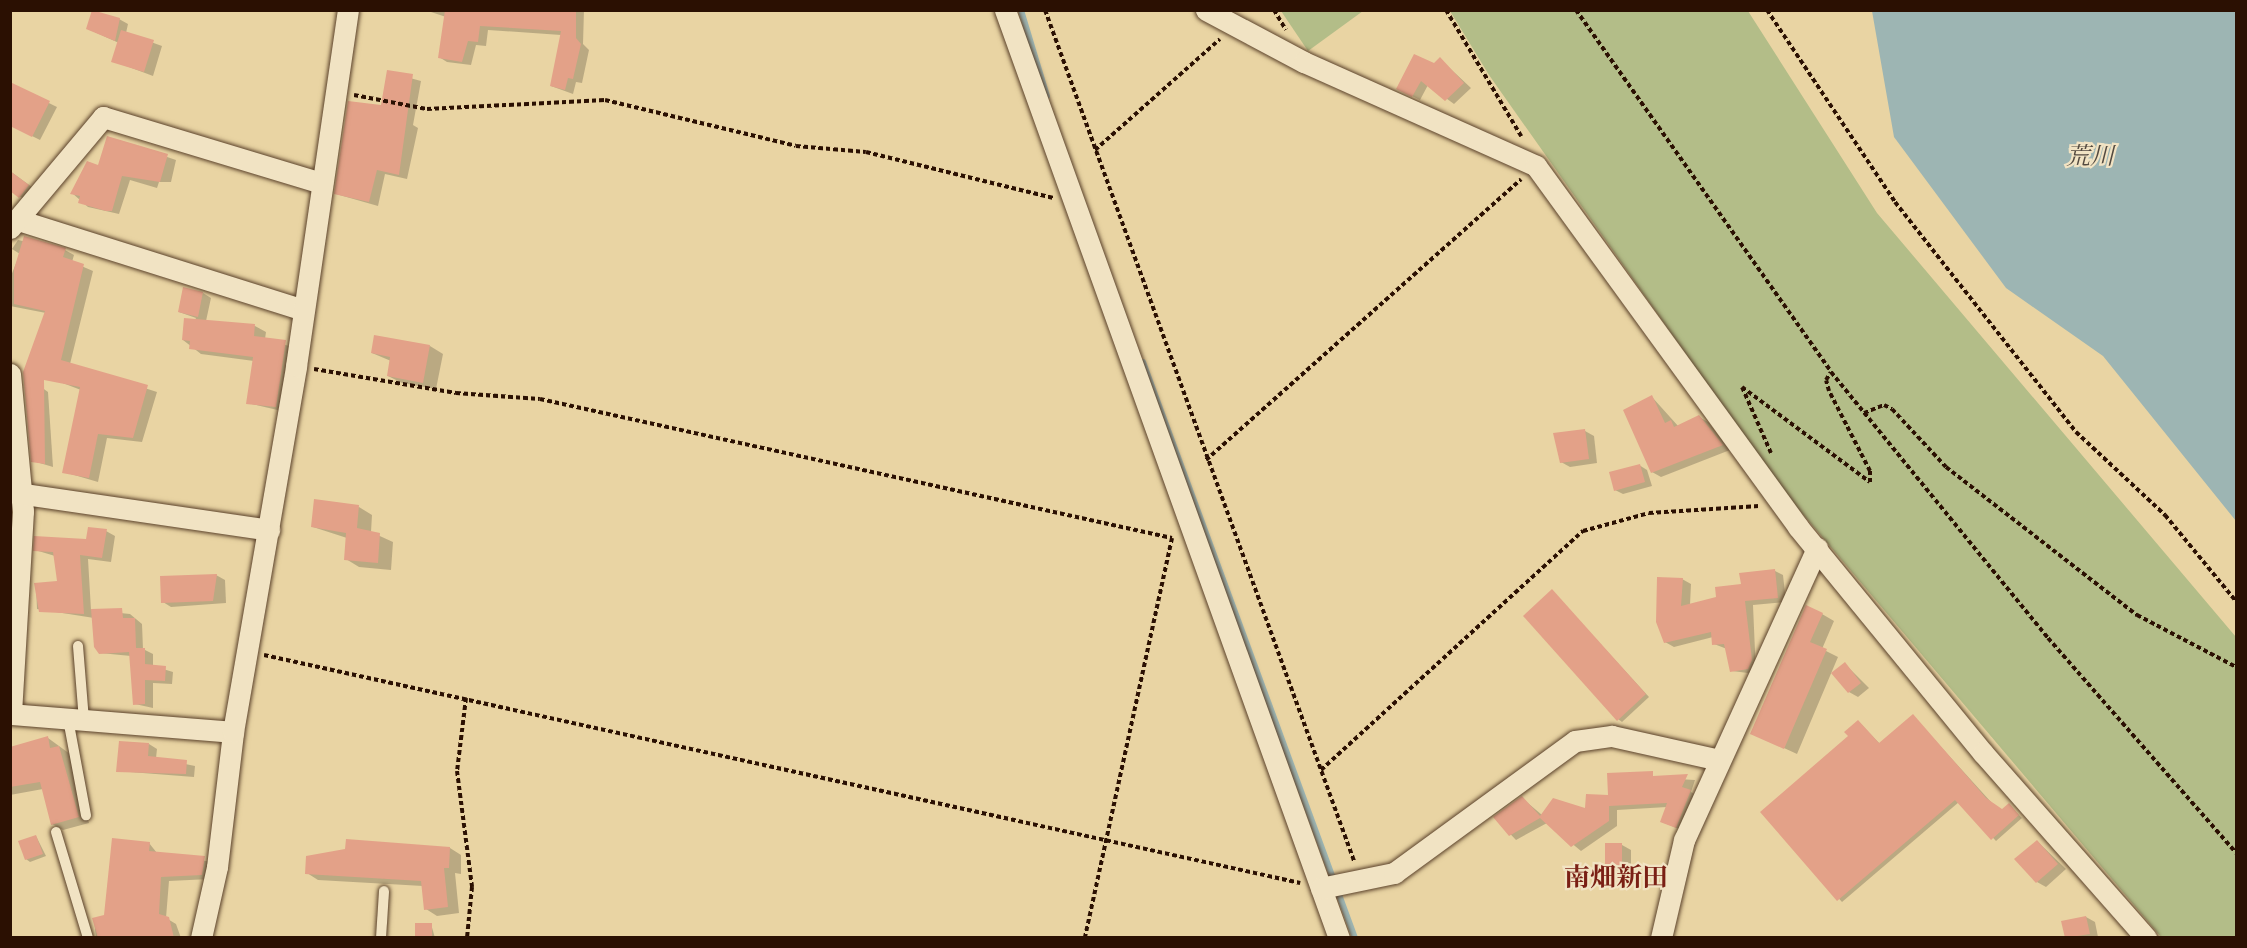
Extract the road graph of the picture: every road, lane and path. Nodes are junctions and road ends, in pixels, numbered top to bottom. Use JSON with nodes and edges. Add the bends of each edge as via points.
{"nodes":[{"id":1,"x":348,"y":10,"type":"edge"},
{"id":2,"x":1005,"y":10,"type":"edge"},
{"id":3,"x":1046,"y":10,"type":"edge"},
{"id":4,"x":1206,"y":10,"type":"edge"},
{"id":5,"x":1446,"y":10,"type":"edge"},
{"id":6,"x":1576,"y":10,"type":"edge"},
{"id":7,"x":1767,"y":10,"type":"edge"},
{"id":8,"x":1234,"y":26,"type":"junction"},
{"id":9,"x":335,"y":92,"type":"junction"},
{"id":10,"x":1095,"y":150,"type":"junction"},
{"id":11,"x":1536,"y":166,"type":"junction"},
{"id":12,"x":322,"y":183,"type":"junction"},
{"id":13,"x":1070,"y":202,"type":"junction"},
{"id":14,"x":14,"y":224,"type":"edge"},
{"id":15,"x":303,"y":310,"type":"junction"},
{"id":16,"x":296,"y":366,"type":"junction"},
{"id":17,"x":1831,"y":372,"type":"junction"},
{"id":18,"x":10,"y":374,"type":"edge"},
{"id":19,"x":1864,"y":413,"type":"junction"},
{"id":20,"x":1773,"y":457,"type":"dead end"},
{"id":21,"x":1206,"y":460,"type":"junction"},
{"id":22,"x":16,"y":492,"type":"edge"},
{"id":23,"x":1780,"y":504,"type":"junction"},
{"id":24,"x":269,"y":530,"type":"junction"},
{"id":25,"x":1817,"y":548,"type":"junction"},
{"id":26,"x":2236,"y":601,"type":"edge"},
{"id":27,"x":78,"y":646,"type":"dead end"},
{"id":28,"x":249,"y":651,"type":"junction"},
{"id":29,"x":2236,"y":668,"type":"edge"},
{"id":30,"x":466,"y":698,"type":"junction"},
{"id":31,"x":11,"y":714,"type":"edge"},
{"id":32,"x":76,"y":719,"type":"junction"},
{"id":33,"x":233,"y":732,"type":"junction"},
{"id":34,"x":1719,"y":760,"type":"junction"},
{"id":35,"x":1321,"y":770,"type":"junction"},
{"id":36,"x":86,"y":815,"type":"dead end"},
{"id":37,"x":56,"y":832,"type":"dead end"},
{"id":38,"x":1105,"y":841,"type":"junction"},
{"id":39,"x":2236,"y":853,"type":"edge"},
{"id":40,"x":1358,"y":883,"type":"junction"},
{"id":41,"x":1326,"y":888,"type":"junction"},
{"id":42,"x":384,"y":891,"type":"dead end"},
{"id":43,"x":199,"y":936,"type":"edge"},
{"id":44,"x":88,"y":938,"type":"edge"},
{"id":45,"x":381,"y":938,"type":"edge"},
{"id":46,"x":467,"y":938,"type":"edge"},
{"id":47,"x":1085,"y":938,"type":"edge"},
{"id":48,"x":1339,"y":938,"type":"edge"},
{"id":49,"x":1661,"y":938,"type":"edge"},
{"id":50,"x":2146,"y":938,"type":"edge"}],
"edges":[{"from":1,"to":9,"type":"street"},
{"from":2,"to":13,"type":"street"},
{"from":3,"to":10,"type":"path"},
{"from":4,"to":8,"type":"street"},
{"from":5,"to":11,"type":"path"},
{"from":6,"to":17,"type":"path"},
{"from":7,"to":26,"type":"path","via":[[1895,202],[2069,423],[2165,514]]},
{"from":8,"to":10,"type":"path"},
{"from":8,"to":11,"type":"street"},
{"from":9,"to":12,"type":"street"},
{"from":9,"to":13,"type":"path","via":[[427,109],[605,100],[796,146],[866,152]]},
{"from":10,"to":21,"type":"path"},
{"from":11,"to":21,"type":"path"},
{"from":11,"to":23,"type":"street"},
{"from":12,"to":14,"type":"street","via":[[104,117]]},
{"from":12,"to":15,"type":"street"},
{"from":13,"to":41,"type":"street"},
{"from":14,"to":15,"type":"street"},
{"from":15,"to":16,"type":"street"},
{"from":16,"to":24,"type":"street"},
{"from":16,"to":38,"type":"path","via":[[456,393],[540,399],[1172,538]]},
{"from":17,"to":19,"type":"path"},
{"from":17,"to":20,"type":"path","via":[[1826,380],[1829,392],[1870,471],[1870,482],[1742,387]]},
{"from":18,"to":22,"type":"street"},
{"from":19,"to":29,"type":"path","via":[[1884,405],[1892,409],[1946,467],[2136,615]]},
{"from":19,"to":39,"type":"path","via":[[2048,638]]},
{"from":21,"to":35,"type":"path"},
{"from":22,"to":24,"type":"street"},
{"from":22,"to":31,"type":"street","via":[[23,573]]},
{"from":23,"to":25,"type":"street"},
{"from":23,"to":35,"type":"path","via":[[1649,513],[1583,531]]},
{"from":24,"to":28,"type":"street"},
{"from":25,"to":34,"type":"street"},
{"from":25,"to":50,"type":"street","via":[[1983,753]]},
{"from":27,"to":32,"type":"lane"},
{"from":28,"to":30,"type":"path"},
{"from":28,"to":33,"type":"street"},
{"from":30,"to":38,"type":"path"},
{"from":30,"to":46,"type":"path","via":[[458,771],[472,887]]},
{"from":31,"to":32,"type":"street"},
{"from":32,"to":33,"type":"street"},
{"from":32,"to":36,"type":"lane"},
{"from":33,"to":43,"type":"street","via":[[217,867]]},
{"from":34,"to":40,"type":"street","via":[[1612,736],[1575,741],[1394,873]]},
{"from":34,"to":49,"type":"street","via":[[1684,840]]},
{"from":35,"to":40,"type":"path"},
{"from":37,"to":44,"type":"lane"},
{"from":38,"to":41,"type":"path"},
{"from":38,"to":47,"type":"path"},
{"from":40,"to":41,"type":"street"},
{"from":41,"to":48,"type":"street"},
{"from":42,"to":45,"type":"lane"}]}
